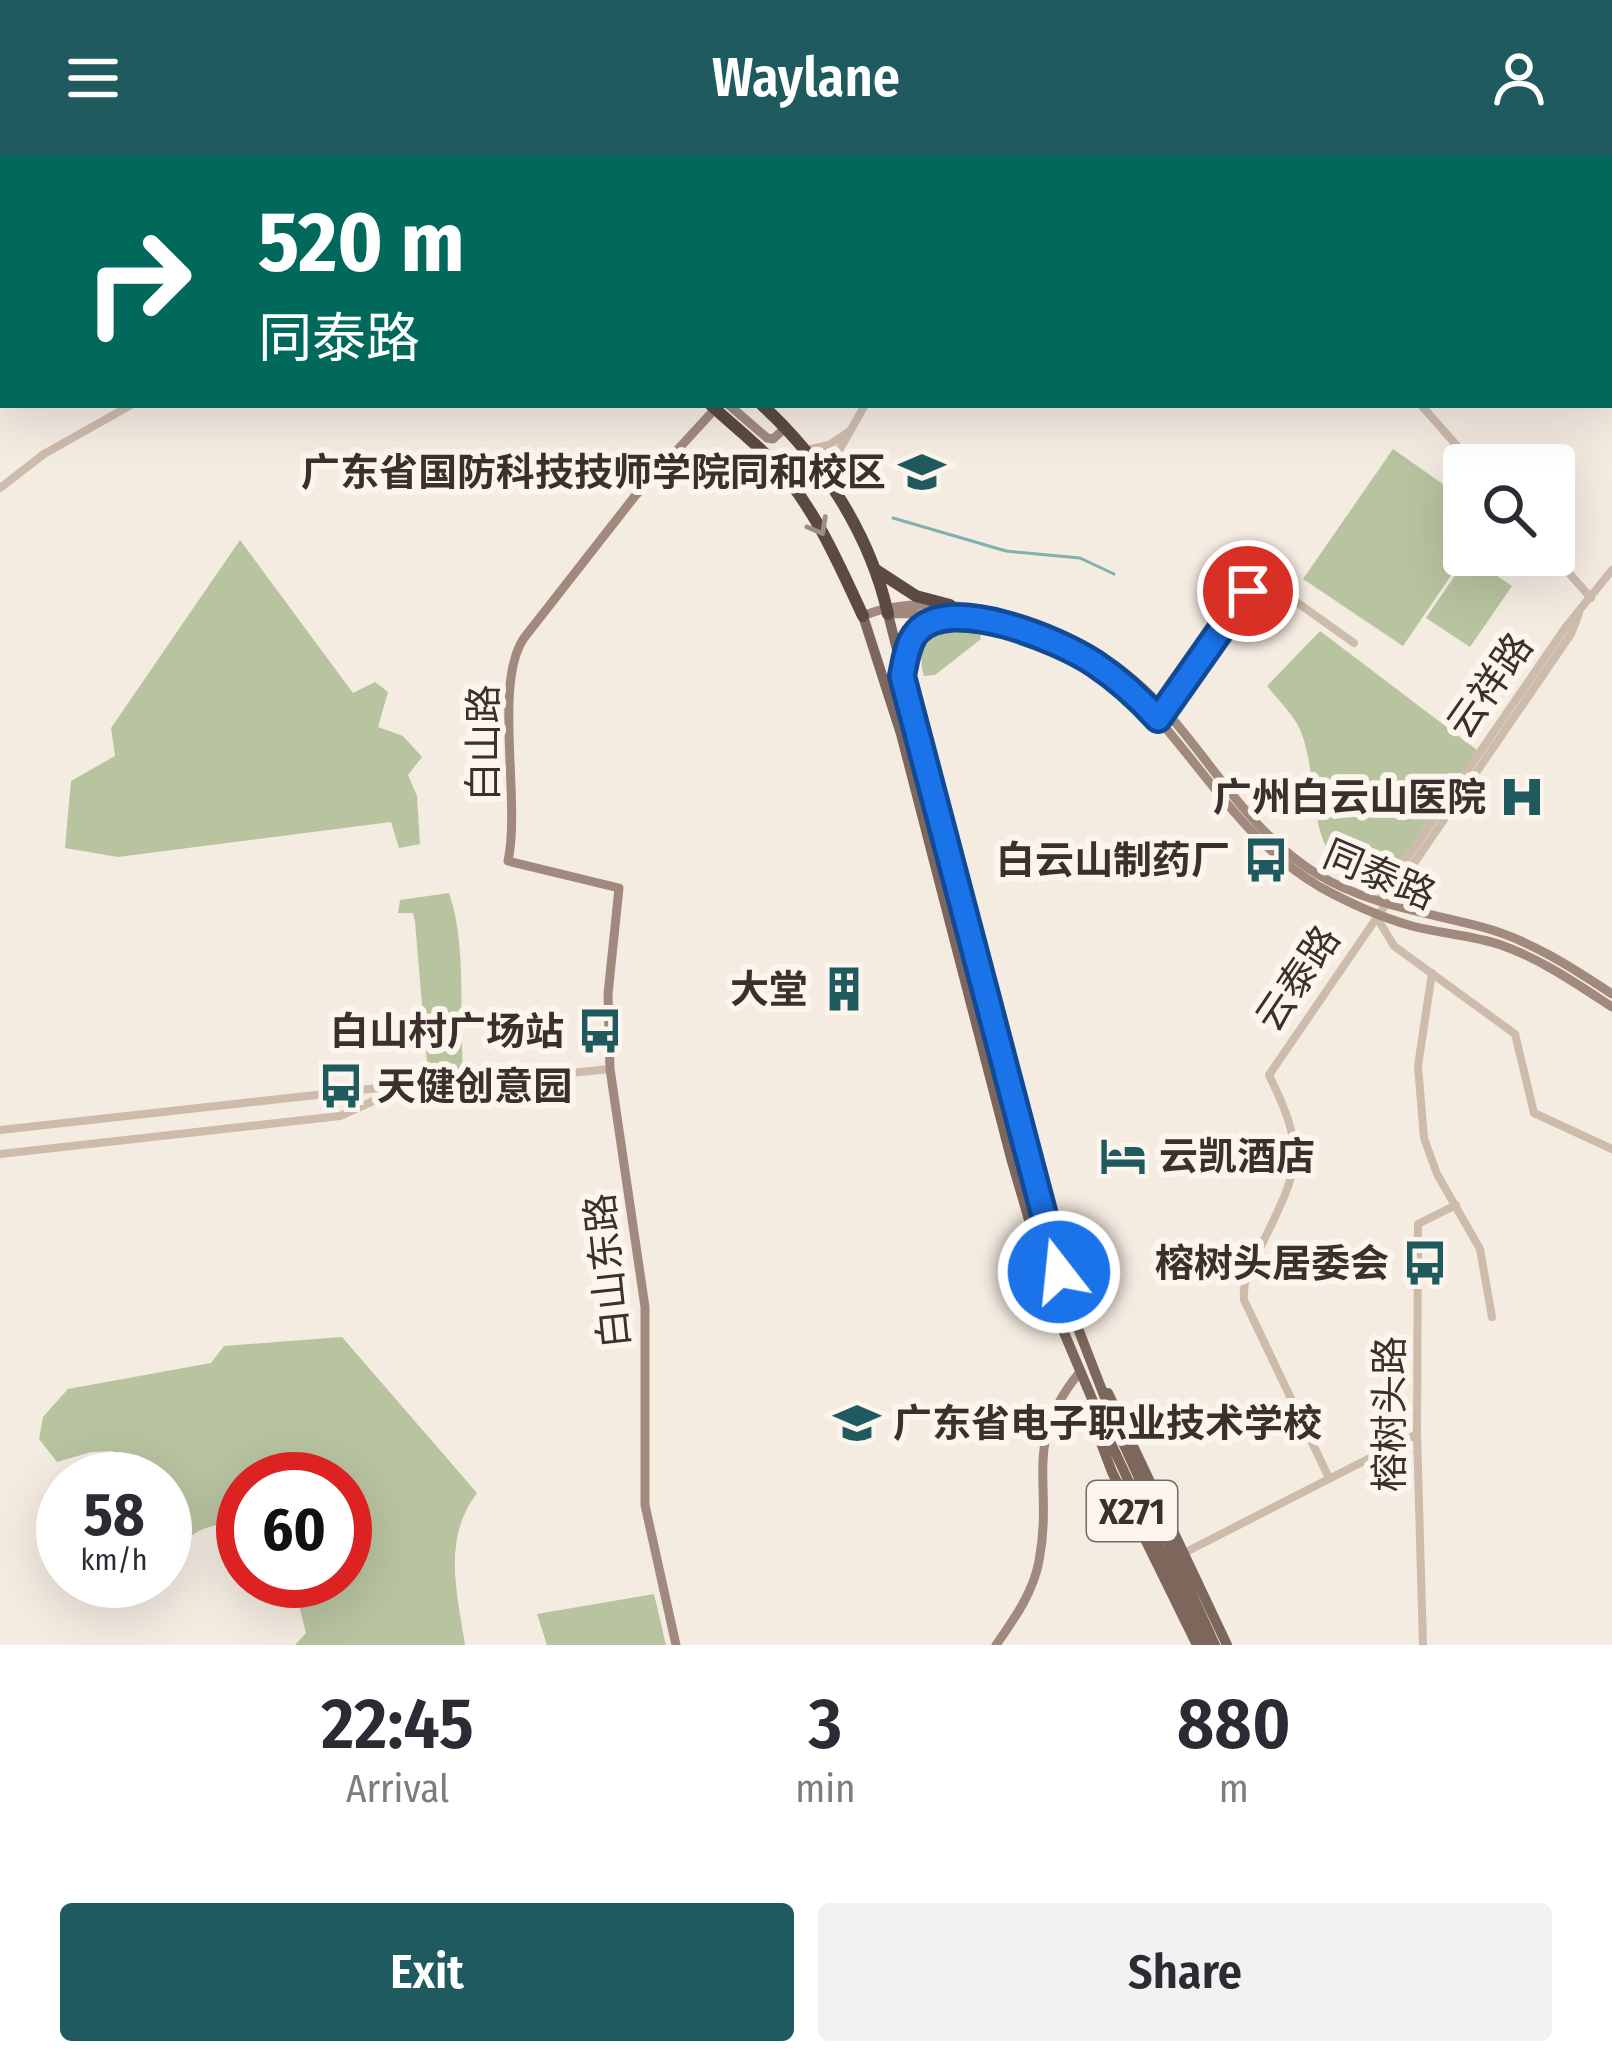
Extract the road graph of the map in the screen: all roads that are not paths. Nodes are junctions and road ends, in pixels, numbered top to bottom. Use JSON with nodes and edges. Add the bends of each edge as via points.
{"nodes":[{"id":1,"x":125,"y":408,"type":"edge"},
{"id":2,"x":716,"y":408,"type":"edge"},
{"id":3,"x":720,"y":408,"type":"edge"},
{"id":4,"x":721,"y":408,"type":"edge"},
{"id":5,"x":765,"y":408,"type":"edge"},
{"id":6,"x":863,"y":408,"type":"edge"},
{"id":7,"x":1424,"y":408,"type":"edge"},
{"id":8,"x":785,"y":428,"type":"junction"},
{"id":9,"x":848,"y":433,"type":"junction"},
{"id":10,"x":1455,"y":444,"type":"edge"},
{"id":11,"x":804,"y":450,"type":"junction"},
{"id":12,"x":827,"y":482,"type":"junction"},
{"id":13,"x":0,"y":488,"type":"edge"},
{"id":14,"x":875,"y":569,"type":"junction"},
{"id":15,"x":1612,"y":571,"type":"edge"},
{"id":16,"x":1572,"y":576,"type":"edge"},
{"id":17,"x":1274,"y":586,"type":"junction"},
{"id":18,"x":1248,"y":591,"type":"junction"},
{"id":19,"x":1591,"y":598,"type":"junction"},
{"id":20,"x":887,"y":610,"type":"junction"},
{"id":21,"x":947,"y":611,"type":"junction"},
{"id":22,"x":863,"y":616,"type":"junction"},
{"id":23,"x":1354,"y":643,"type":"dead end"},
{"id":24,"x":902,"y":676,"type":"junction"},
{"id":25,"x":1162,"y":715,"type":"junction"},
{"id":26,"x":927,"y":773,"type":"junction"},
{"id":27,"x":913,"y":778,"type":"junction"},
{"id":28,"x":619,"y":888,"type":"joint"},
{"id":29,"x":1382,"y":902,"type":"junction"},
{"id":30,"x":1376,"y":914,"type":"junction"},
{"id":31,"x":1432,"y":973,"type":"junction"},
{"id":32,"x":1612,"y":994,"type":"edge"},
{"id":33,"x":1612,"y":1007,"type":"edge"},
{"id":34,"x":610,"y":1069,"type":"junction"},
{"id":35,"x":394,"y":1091,"type":"junction"},
{"id":36,"x":0,"y":1130,"type":"edge"},
{"id":37,"x":1612,"y":1149,"type":"edge"},
{"id":38,"x":0,"y":1154,"type":"edge"},
{"id":39,"x":1456,"y":1205,"type":"junction"},
{"id":40,"x":1492,"y":1317,"type":"dead end"},
{"id":41,"x":1085,"y":1370,"type":"junction"},
{"id":42,"x":1100,"y":1404,"type":"junction"},
{"id":43,"x":1417,"y":1434,"type":"junction"},
{"id":44,"x":1329,"y":1478,"type":"junction"},
{"id":45,"x":1184,"y":1553,"type":"junction"},
{"id":46,"x":676,"y":1645,"type":"edge"},
{"id":47,"x":996,"y":1645,"type":"edge"},
{"id":48,"x":1201,"y":1645,"type":"edge"},
{"id":49,"x":1215,"y":1645,"type":"edge"},
{"id":50,"x":1227,"y":1645,"type":"edge"},
{"id":51,"x":1423,"y":1645,"type":"edge"}],
"edges":[{"from":1,"to":13,"type":"street"},
{"from":2,"to":28,"type":"street","name":"白山路","via":[[635,496],[515,653],[508,861]]},
{"from":3,"to":22,"type":"highway","one_way":true,"via":[[796,490]]},
{"from":4,"to":8,"type":"street","via":[[766,438]]},
{"from":5,"to":8,"type":"highway"},
{"from":6,"to":9,"type":"street"},
{"from":7,"to":10,"type":"street"},
{"from":8,"to":11,"type":"highway"},
{"from":9,"to":11,"type":"street"},
{"from":9,"to":12,"type":"street"},
{"from":11,"to":12,"type":"highway"},
{"from":12,"to":14,"type":"highway"},
{"from":14,"to":20,"type":"highway","number":"X271"},
{"from":14,"to":21,"type":"highway"},
{"from":15,"to":19,"type":"street","name":"云祥路"},
{"from":16,"to":19,"type":"street"},
{"from":17,"to":18,"type":"street"},
{"from":17,"to":18,"type":"street","via":[[1276,567],[1256,557],[1241,568]]},
{"from":17,"to":23,"type":"street"},
{"from":18,"to":25,"type":"street"},
{"from":19,"to":29,"type":"street","name":"云祥路"},
{"from":20,"to":21,"type":"street","name":"同泰路"},
{"from":20,"to":22,"type":"street","name":"同泰路"},
{"from":20,"to":24,"type":"main road","number":"X271"},
{"from":21,"to":24,"type":"main road","via":[[914,636]]},
{"from":21,"to":25,"type":"street","name":"同泰路","via":[[1030,620],[1071,638],[1132,677]]},
{"from":22,"to":27,"type":"main road","number":"X271"},
{"from":24,"to":26,"type":"main road","number":"X271"},
{"from":25,"to":29,"type":"street","name":"同泰路","via":[[1275,842],[1317,874]]},
{"from":25,"to":30,"type":"street","name":"同泰路","via":[[1272,853]]},
{"from":26,"to":27,"type":"main road"},
{"from":26,"to":41,"type":"main road","number":"X271"},
{"from":27,"to":41,"type":"main road","number":"X271","via":[[1023,1203],[1049,1292]]},
{"from":28,"to":34,"type":"street","name":"白山东路"},
{"from":29,"to":30,"type":"street","name":"云祥路"},
{"from":29,"to":32,"type":"street","name":"同泰路","via":[[1495,931]]},
{"from":30,"to":31,"type":"street","via":[[1394,946]]},
{"from":30,"to":33,"type":"street","name":"同泰路","via":[[1512,949]]},
{"from":30,"to":44,"type":"street","name":"云泰路","via":[[1269,1075],[1297,1155],[1245,1281],[1244,1300]]},
{"from":31,"to":37,"type":"street","via":[[1515,1034],[1534,1113]]},
{"from":31,"to":39,"type":"street","via":[[1418,1066],[1424,1138]]},
{"from":34,"to":35,"type":"street"},
{"from":34,"to":46,"type":"street","name":"白山东路","via":[[645,1307],[645,1505]]},
{"from":35,"to":36,"type":"street"},
{"from":35,"to":38,"type":"street","via":[[340,1116]]},
{"from":39,"to":40,"type":"street","via":[[1480,1249]]},
{"from":39,"to":43,"type":"street","name":"榕树头路","via":[[1418,1224]]},
{"from":41,"to":42,"type":"main road"},
{"from":41,"to":45,"type":"main road","number":"X271","via":[[1119,1414]]},
{"from":41,"to":47,"type":"street","via":[[1056,1403],[1044,1436],[1035,1576]]},
{"from":41,"to":48,"type":"main road","number":"X271","via":[[1100,1443]]},
{"from":42,"to":48,"type":"main road"},
{"from":42,"to":49,"type":"main road"},
{"from":43,"to":44,"type":"street"},
{"from":43,"to":51,"type":"street","name":"榕树头路"},
{"from":44,"to":45,"type":"street"},
{"from":45,"to":50,"type":"main road","number":"X271"}]}
